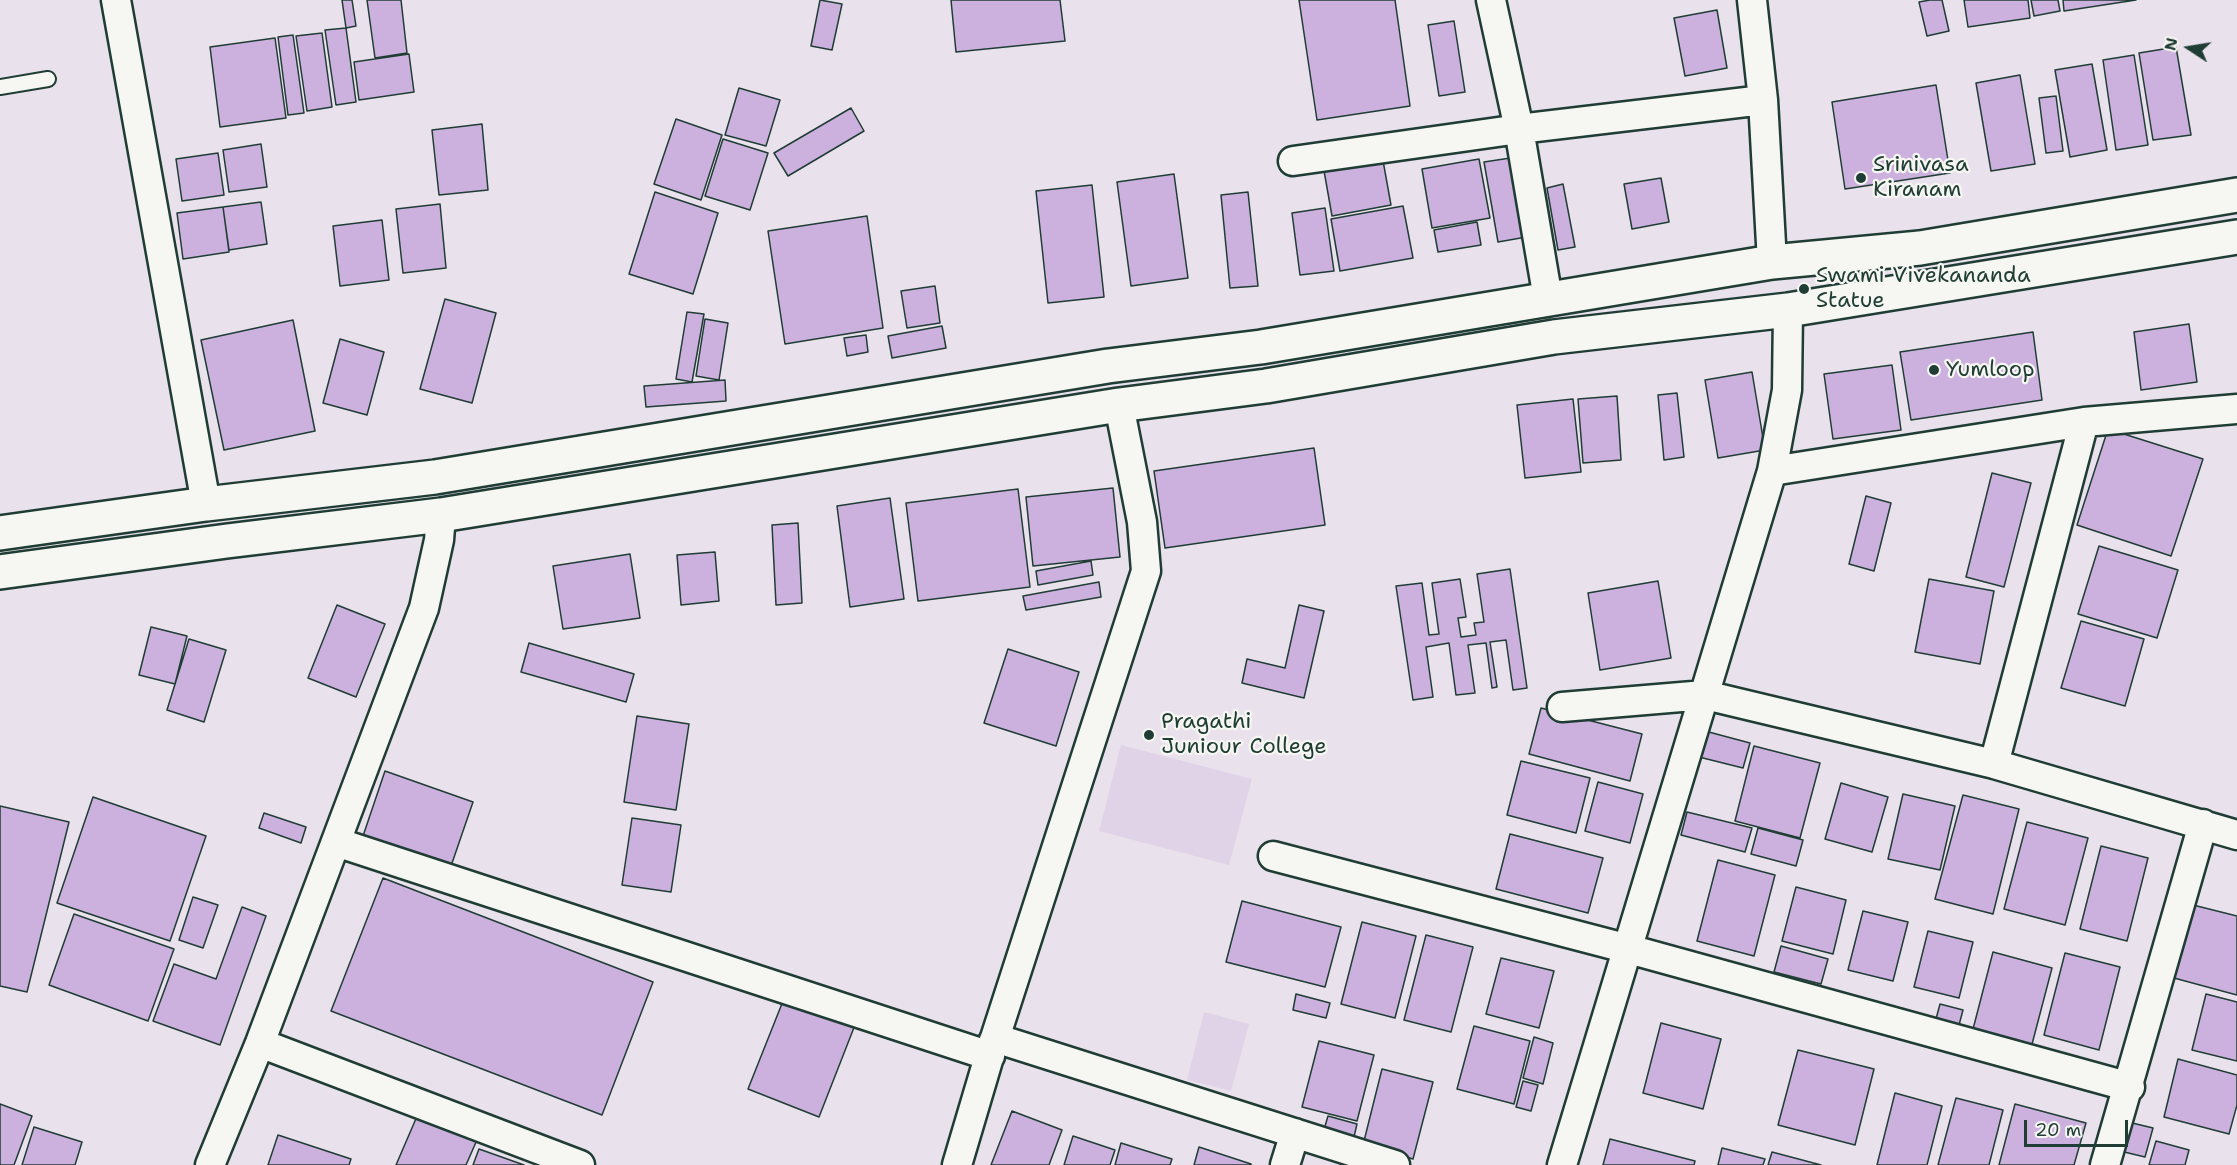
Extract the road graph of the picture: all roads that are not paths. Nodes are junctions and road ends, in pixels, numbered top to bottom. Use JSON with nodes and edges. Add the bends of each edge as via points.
{"nodes":[{"id":1,"x":116,"y":0,"type":"edge"},
{"id":2,"x":1491,"y":0,"type":"edge"},
{"id":3,"x":1752,"y":0,"type":"edge"},
{"id":4,"x":48,"y":79,"type":"dead end"},
{"id":5,"x":0,"y":87,"type":"edge"},
{"id":6,"x":1763,"y":100,"type":"junction"},
{"id":7,"x":1519,"y":129,"type":"junction"},
{"id":8,"x":1293,"y":160,"type":"dead end"},
{"id":9,"x":2237,"y":195,"type":"edge"},
{"id":10,"x":2237,"y":237,"type":"edge"},
{"id":11,"x":1772,"y":262,"type":"junction"},
{"id":12,"x":1548,"y":299,"type":"junction"},
{"id":13,"x":1788,"y":310,"type":"junction"},
{"id":14,"x":1119,"y":405,"type":"junction"},
{"id":15,"x":2237,"y":409,"type":"edge"},
{"id":16,"x":2084,"y":422,"type":"junction"},
{"id":17,"x":1772,"y":471,"type":"junction"},
{"id":18,"x":206,"y":504,"type":"junction"},
{"id":19,"x":441,"y":515,"type":"junction"},
{"id":20,"x":0,"y":533,"type":"edge"},
{"id":21,"x":0,"y":572,"type":"edge"},
{"id":22,"x":1705,"y":695,"type":"junction"},
{"id":23,"x":1562,"y":707,"type":"dead end"},
{"id":24,"x":1994,"y":764,"type":"junction"},
{"id":25,"x":2203,"y":824,"type":"junction"},
{"id":26,"x":2237,"y":835,"type":"edge"},
{"id":27,"x":336,"y":842,"type":"junction"},
{"id":28,"x":1273,"y":856,"type":"dead end"},
{"id":29,"x":1625,"y":948,"type":"junction"},
{"id":30,"x":260,"y":1043,"type":"junction"},
{"id":31,"x":993,"y":1047,"type":"junction"},
{"id":32,"x":2130,"y":1087,"type":"junction"},
{"id":33,"x":1295,"y":1133,"type":"junction"},
{"id":34,"x":210,"y":1165,"type":"edge"},
{"id":35,"x":580,"y":1165,"type":"edge"},
{"id":36,"x":957,"y":1165,"type":"edge"},
{"id":37,"x":1285,"y":1165,"type":"edge"},
{"id":38,"x":1395,"y":1165,"type":"edge"},
{"id":39,"x":1562,"y":1165,"type":"edge"},
{"id":40,"x":2105,"y":1165,"type":"edge"}],
"edges":[{"from":1,"to":18,"type":"street"},
{"from":2,"to":7,"type":"street"},
{"from":3,"to":6,"type":"street"},
{"from":4,"to":5,"type":"lane"},
{"from":6,"to":7,"type":"street"},
{"from":6,"to":11,"type":"street"},
{"from":7,"to":8,"type":"street"},
{"from":7,"to":12,"type":"street"},
{"from":9,"to":11,"type":"main road","via":[[1920,248]]},
{"from":10,"to":13,"type":"main road"},
{"from":11,"to":12,"type":"main road"},
{"from":12,"to":18,"type":"main road","via":[[1261,347],[1108,366],[435,477]]},
{"from":13,"to":14,"type":"main road","via":[[1554,337],[1266,386]]},
{"from":13,"to":17,"type":"street","via":[[1787,390]]},
{"from":14,"to":19,"type":"main road"},
{"from":14,"to":31,"type":"street","via":[[1142,522],[1146,571]]},
{"from":15,"to":16,"type":"street"},
{"from":16,"to":17,"type":"street"},
{"from":16,"to":24,"type":"street"},
{"from":17,"to":22,"type":"street"},
{"from":18,"to":20,"type":"main road"},
{"from":19,"to":21,"type":"main road"},
{"from":19,"to":27,"type":"street","via":[[424,608]]},
{"from":22,"to":23,"type":"street"},
{"from":22,"to":24,"type":"street"},
{"from":22,"to":29,"type":"street"},
{"from":24,"to":25,"type":"street"},
{"from":25,"to":26,"type":"street"},
{"from":25,"to":32,"type":"street"},
{"from":27,"to":30,"type":"street"},
{"from":27,"to":31,"type":"street"},
{"from":28,"to":29,"type":"street"},
{"from":29,"to":32,"type":"street"},
{"from":29,"to":39,"type":"street"},
{"from":30,"to":34,"type":"street"},
{"from":30,"to":35,"type":"street"},
{"from":31,"to":33,"type":"street"},
{"from":31,"to":36,"type":"street"},
{"from":32,"to":40,"type":"street"},
{"from":33,"to":37,"type":"street"},
{"from":33,"to":38,"type":"street"}]}
